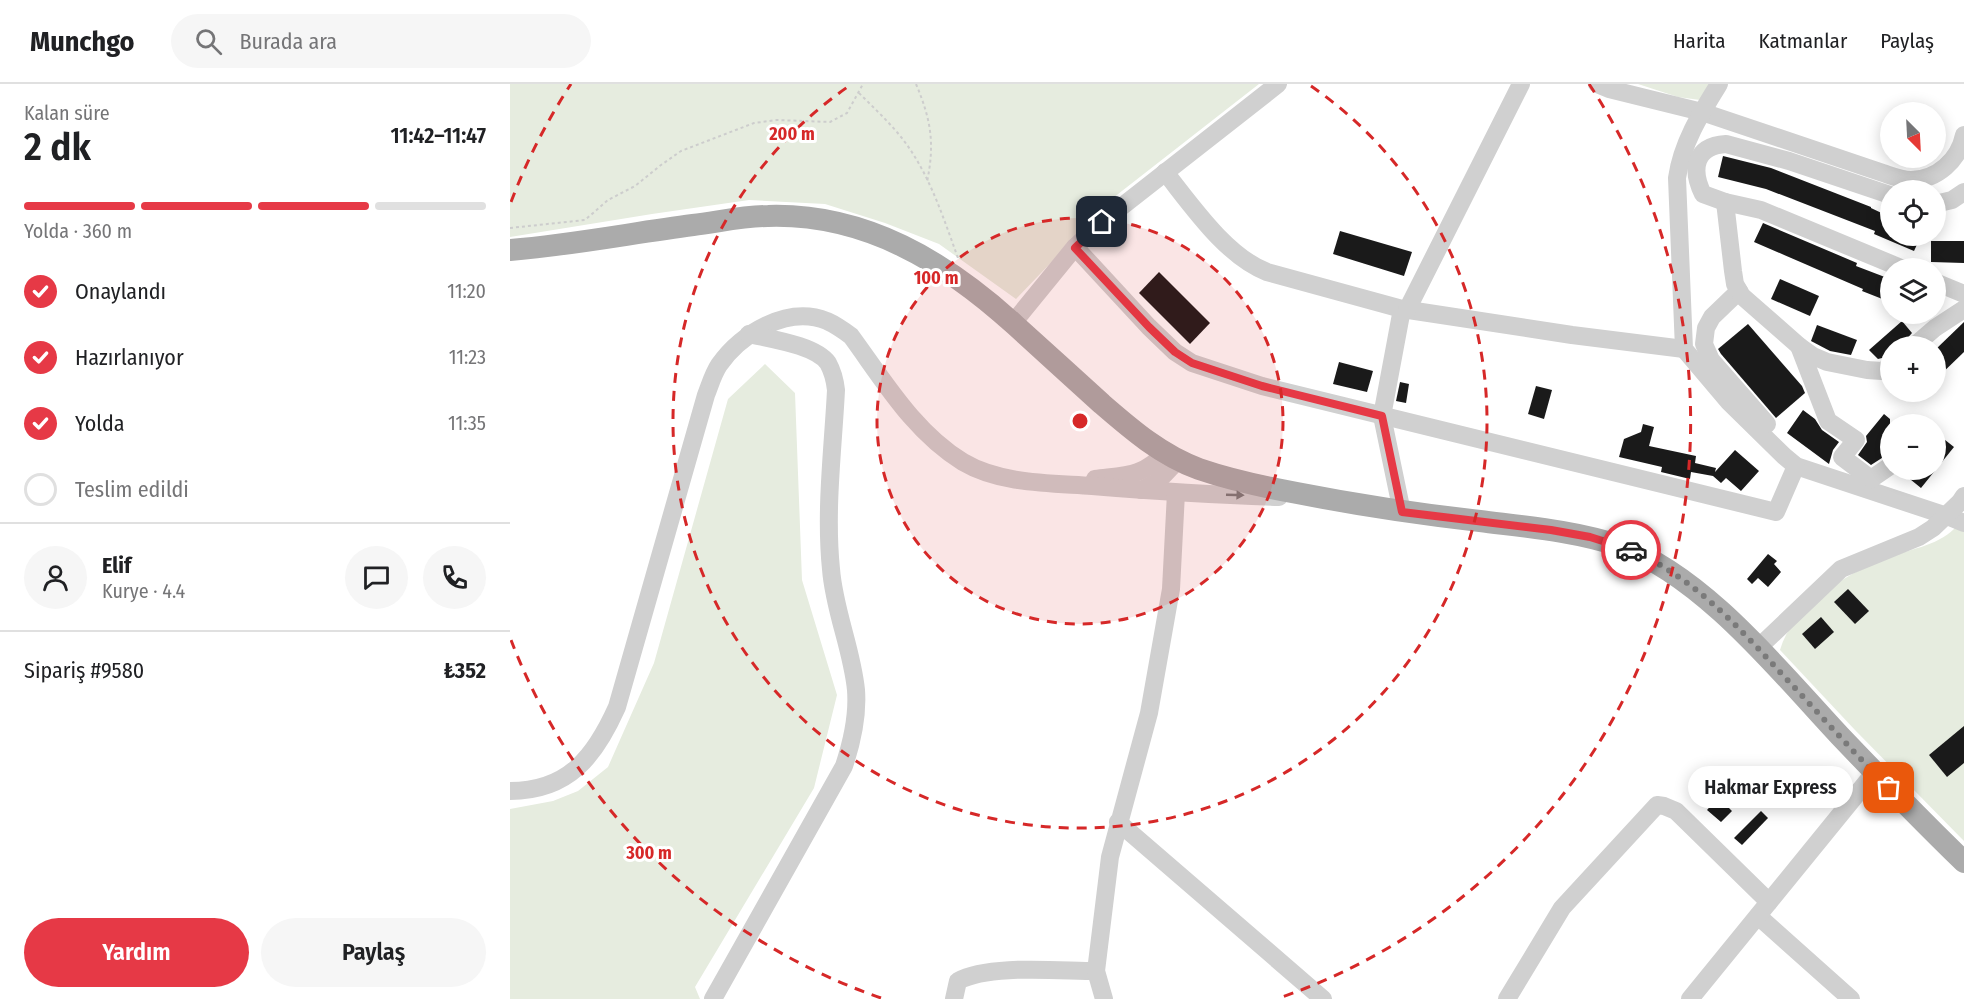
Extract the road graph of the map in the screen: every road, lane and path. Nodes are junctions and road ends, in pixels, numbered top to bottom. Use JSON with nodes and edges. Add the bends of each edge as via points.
{"nodes":[{"id":1,"x":863,"y":84,"type":"edge"},
{"id":2,"x":916,"y":84,"type":"edge"},
{"id":3,"x":1278,"y":84,"type":"edge"},
{"id":4,"x":1521,"y":84,"type":"edge"},
{"id":5,"x":1597,"y":84,"type":"edge"},
{"id":6,"x":1719,"y":84,"type":"edge"},
{"id":7,"x":859,"y":92,"type":"junction"},
{"id":8,"x":1702,"y":112,"type":"junction"},
{"id":9,"x":1964,"y":135,"type":"edge"},
{"id":10,"x":1165,"y":172,"type":"junction"},
{"id":11,"x":927,"y":182,"type":"junction"},
{"id":12,"x":1880,"y":192,"type":"edge"},
{"id":13,"x":1964,"y":192,"type":"edge"},
{"id":14,"x":1946,"y":201,"type":"edge"},
{"id":15,"x":1725,"y":202,"type":"junction"},
{"id":16,"x":510,"y":228,"type":"edge"},
{"id":17,"x":1075,"y":248,"type":"junction"},
{"id":18,"x":510,"y":250,"type":"edge"},
{"id":19,"x":1880,"y":259,"type":"edge"},
{"id":20,"x":969,"y":286,"type":"junction"},
{"id":21,"x":1946,"y":287,"type":"edge"},
{"id":22,"x":1739,"y":291,"type":"junction"},
{"id":23,"x":1964,"y":294,"type":"edge"},
{"id":24,"x":1404,"y":309,"type":"junction"},
{"id":25,"x":1964,"y":309,"type":"edge"},
{"id":26,"x":1013,"y":323,"type":"junction"},
{"id":27,"x":749,"y":334,"type":"junction"},
{"id":28,"x":1926,"y":336,"type":"edge"},
{"id":29,"x":1800,"y":346,"type":"junction"},
{"id":30,"x":1684,"y":349,"type":"junction"},
{"id":31,"x":1880,"y":371,"type":"edge"},
{"id":32,"x":1382,"y":416,"type":"junction"},
{"id":33,"x":1771,"y":429,"type":"dead end"},
{"id":34,"x":1172,"y":456,"type":"junction"},
{"id":35,"x":1796,"y":466,"type":"junction"},
{"id":36,"x":1880,"y":473,"type":"edge"},
{"id":37,"x":1058,"y":483,"type":"junction"},
{"id":38,"x":1139,"y":490,"type":"junction"},
{"id":39,"x":1176,"y":493,"type":"junction"},
{"id":40,"x":1964,"y":496,"type":"edge"},
{"id":41,"x":1326,"y":499,"type":"junction"},
{"id":42,"x":1402,"y":512,"type":"junction"},
{"id":43,"x":1956,"y":520,"type":"edge"},
{"id":44,"x":1758,"y":648,"type":"junction"},
{"id":45,"x":1874,"y":773,"type":"junction"},
{"id":46,"x":510,"y":791,"type":"edge"},
{"id":47,"x":1118,"y":822,"type":"junction"},
{"id":48,"x":1964,"y":862,"type":"edge"},
{"id":49,"x":1764,"y":909,"type":"junction"},
{"id":50,"x":1096,"y":971,"type":"junction"},
{"id":51,"x":713,"y":999,"type":"edge"},
{"id":52,"x":954,"y":999,"type":"edge"},
{"id":53,"x":1104,"y":999,"type":"edge"},
{"id":54,"x":1323,"y":999,"type":"edge"},
{"id":55,"x":1507,"y":999,"type":"edge"},
{"id":56,"x":1690,"y":999,"type":"edge"},
{"id":57,"x":1851,"y":999,"type":"edge"}],
"edges":[{"from":1,"to":7,"type":"path"},
{"from":2,"to":11,"type":"path","via":[[932,134]]},
{"from":3,"to":10,"type":"street"},
{"from":4,"to":24,"type":"street"},
{"from":5,"to":8,"type":"street"},
{"from":6,"to":8,"type":"street"},
{"from":7,"to":11,"type":"path","via":[[902,138]]},
{"from":7,"to":16,"type":"path","via":[[847,113],[830,122],[754,123],[681,151],[585,220]]},
{"from":8,"to":9,"type":"street","via":[[1910,180],[1930,177],[1946,167],[1956,156]]},
{"from":8,"to":30,"type":"street","via":[[1683,151],[1677,178]]},
{"from":10,"to":17,"type":"street"},
{"from":10,"to":24,"type":"street","via":[[1195,210],[1252,266]]},
{"from":11,"to":20,"type":"path"},
{"from":12,"to":15,"type":"street","via":[[1789,161],[1726,144],[1715,145],[1698,159],[1695,172],[1703,194]]},
{"from":13,"to":14,"type":"street"},
{"from":15,"to":19,"type":"street","via":[[1770,213]]},
{"from":15,"to":22,"type":"street"},
{"from":17,"to":26,"type":"street"},
{"from":17,"to":32,"type":"street","via":[[1149,327],[1192,363],[1262,386]]},
{"from":18,"to":20,"type":"main road","via":[[746,218],[790,216],[846,224],[876,234],[932,260]]},
{"from":20,"to":26,"type":"main road"},
{"from":21,"to":23,"type":"street"},
{"from":22,"to":29,"type":"street"},
{"from":22,"to":33,"type":"street","via":[[1712,317],[1704,344],[1710,360]]},
{"from":24,"to":30,"type":"street"},
{"from":24,"to":32,"type":"street"},
{"from":25,"to":28,"type":"street"},
{"from":26,"to":34,"type":"main road","via":[[1126,424]]},
{"from":27,"to":37,"type":"street","via":[[784,319],[806,317],[827,321],[851,336],[907,412],[944,449],[985,472]]},
{"from":27,"to":46,"type":"street","via":[[717,367],[706,395],[607,731],[571,775],[546,786]]},
{"from":27,"to":51,"type":"street","via":[[812,351],[827,361],[834,375],[837,390],[829,535],[831,570],[852,667],[855,712],[844,766]]},
{"from":29,"to":31,"type":"street","via":[[1827,362]]},
{"from":29,"to":36,"type":"street","via":[[1828,421],[1856,440],[1842,457],[1871,479]]},
{"from":30,"to":35,"type":"street","via":[[1728,401]]},
{"from":32,"to":35,"type":"street","via":[[1776,512]]},
{"from":32,"to":42,"type":"street"},
{"from":34,"to":37,"type":"street","via":[[1131,474]]},
{"from":34,"to":38,"type":"street","via":[[1157,482]]},
{"from":34,"to":41,"type":"main road","via":[[1198,469]]},
{"from":35,"to":43,"type":"street"},
{"from":37,"to":38,"type":"street"},
{"from":38,"to":39,"type":"street"},
{"from":39,"to":41,"type":"street","one_way":true},
{"from":39,"to":47,"type":"street","via":[[1165,625],[1140,753]]},
{"from":40,"to":43,"type":"street"},
{"from":41,"to":42,"type":"main road"},
{"from":42,"to":44,"type":"main road","via":[[1551,530],[1623,547],[1684,580]]},
{"from":43,"to":44,"type":"street","via":[[1841,569]]},
{"from":44,"to":45,"type":"main road"},
{"from":45,"to":48,"type":"main road"},
{"from":45,"to":49,"type":"street"},
{"from":47,"to":50,"type":"street"},
{"from":47,"to":54,"type":"street"},
{"from":49,"to":55,"type":"street","via":[[1676,811],[1657,805],[1562,908]]},
{"from":49,"to":56,"type":"street"},
{"from":49,"to":57,"type":"street"},
{"from":50,"to":52,"type":"street","via":[[969,974],[958,981]]},
{"from":50,"to":53,"type":"street"}]}
